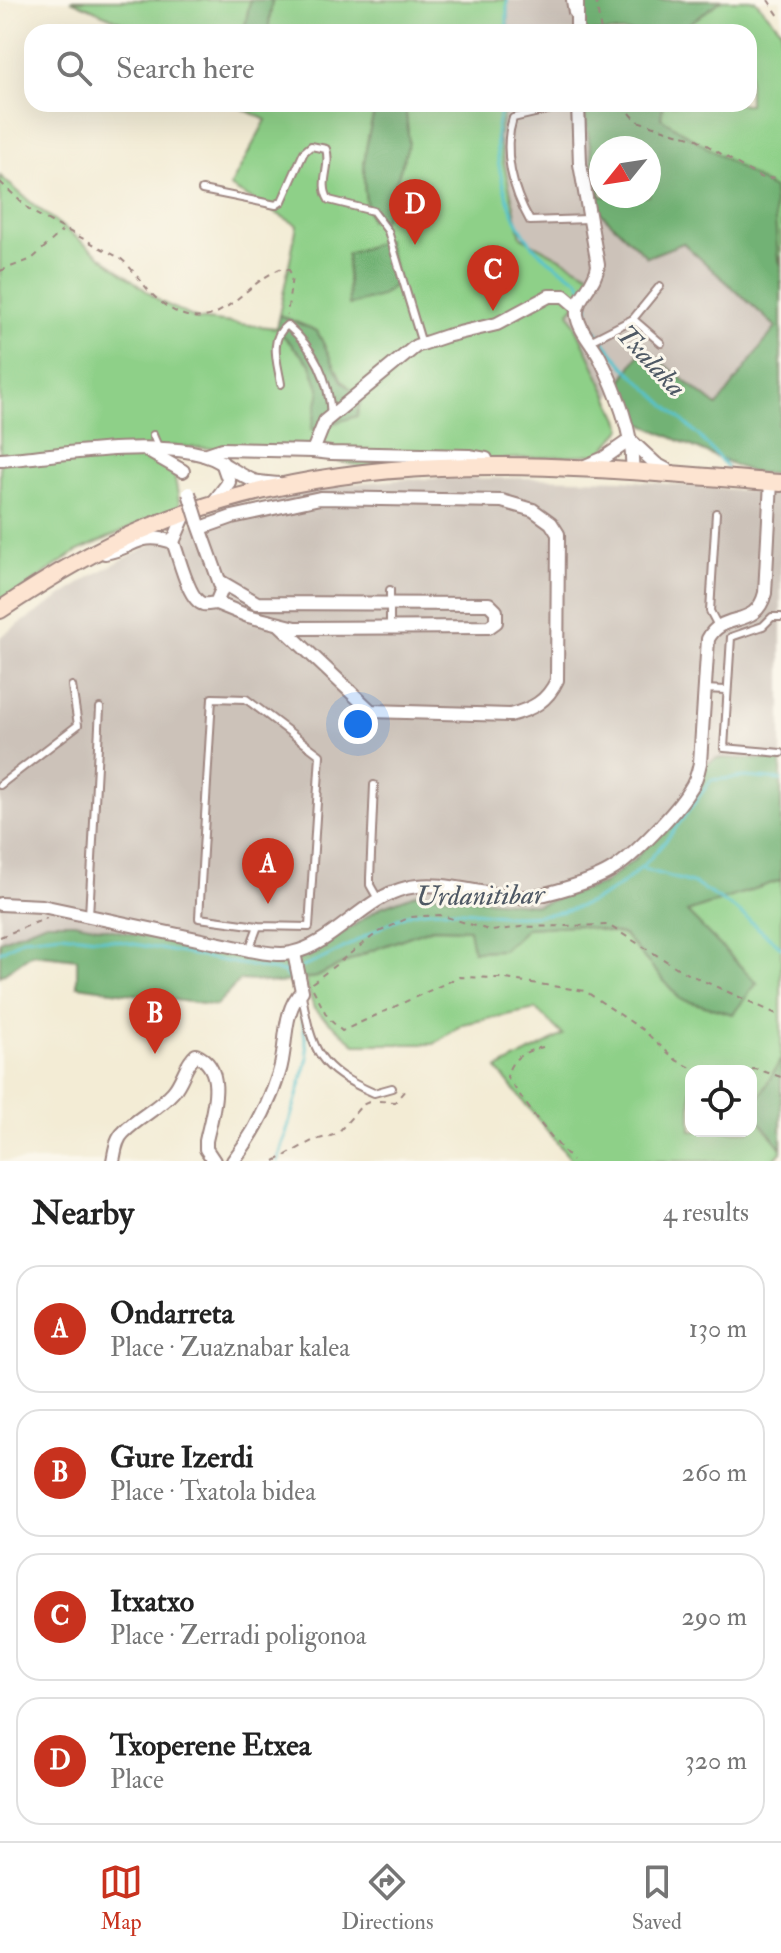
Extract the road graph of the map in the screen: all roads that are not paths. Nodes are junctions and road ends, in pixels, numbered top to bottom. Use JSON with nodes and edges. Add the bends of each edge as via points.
{"nodes":[{"id":1,"x":576,"y":1,"type":"edge"},
{"id":2,"x":576,"y":24,"type":"edge"},
{"id":3,"x":539,"y":112,"type":"edge"},
{"id":4,"x":578,"y":112,"type":"edge"},
{"id":5,"x":202,"y":190,"type":"dead end"},
{"id":6,"x":588,"y":219,"type":"junction"},
{"id":7,"x":660,"y":286,"type":"dead end"},
{"id":8,"x":583,"y":298,"type":"junction"},
{"id":9,"x":633,"y":319,"type":"junction"},
{"id":10,"x":594,"y":340,"type":"junction"},
{"id":11,"x":661,"y":343,"type":"dead end"},
{"id":12,"x":422,"y":344,"type":"junction"},
{"id":13,"x":281,"y":384,"type":"dead end"},
{"id":14,"x":331,"y":416,"type":"junction"},
{"id":15,"x":153,"y":435,"type":"dead end"},
{"id":16,"x":630,"y":440,"type":"junction"},
{"id":17,"x":143,"y":449,"type":"junction"},
{"id":18,"x":159,"y":449,"type":"junction"},
{"id":19,"x":182,"y":451,"type":"junction"},
{"id":20,"x":313,"y":451,"type":"junction"},
{"id":21,"x":204,"y":455,"type":"junction"},
{"id":22,"x":0,"y":460,"type":"edge"},
{"id":23,"x":222,"y":462,"type":"junction"},
{"id":24,"x":488,"y":465,"type":"junction"},
{"id":25,"x":584,"y":467,"type":"junction"},
{"id":26,"x":632,"y":470,"type":"junction"},
{"id":27,"x":183,"y":471,"type":"junction"},
{"id":28,"x":673,"y":473,"type":"junction"},
{"id":29,"x":776,"y":482,"type":"edge"},
{"id":30,"x":286,"y":484,"type":"junction"},
{"id":31,"x":213,"y":504,"type":"junction"},
{"id":32,"x":716,"y":513,"type":"dead end"},
{"id":33,"x":195,"y":521,"type":"junction"},
{"id":34,"x":173,"y":542,"type":"junction"},
{"id":35,"x":90,"y":555,"type":"junction"},
{"id":36,"x":221,"y":582,"type":"junction"},
{"id":37,"x":390,"y":597,"type":"junction"},
{"id":38,"x":216,"y":603,"type":"junction"},
{"id":39,"x":276,"y":603,"type":"junction"},
{"id":40,"x":0,"y":610,"type":"edge"},
{"id":41,"x":781,"y":617,"type":"edge"},
{"id":42,"x":721,"y":624,"type":"junction"},
{"id":43,"x":278,"y":625,"type":"junction"},
{"id":44,"x":390,"y":627,"type":"junction"},
{"id":45,"x":72,"y":686,"type":"dead end"},
{"id":46,"x":708,"y":689,"type":"junction"},
{"id":47,"x":726,"y":690,"type":"junction"},
{"id":48,"x":100,"y":708,"type":"dead end"},
{"id":49,"x":781,"y":753,"type":"edge"},
{"id":50,"x":0,"y":785,"type":"edge"},
{"id":51,"x":374,"y":785,"type":"dead end"},
{"id":52,"x":378,"y":900,"type":"junction"},
{"id":53,"x":0,"y":904,"type":"edge"},
{"id":54,"x":89,"y":916,"type":"junction"},
{"id":55,"x":258,"y":926,"type":"junction"},
{"id":56,"x":249,"y":950,"type":"junction"},
{"id":57,"x":295,"y":957,"type":"junction"},
{"id":58,"x":301,"y":985,"type":"junction"},
{"id":59,"x":392,"y":1088,"type":"dead end"},
{"id":60,"x":113,"y":1161,"type":"edge"},
{"id":61,"x":214,"y":1161,"type":"edge"},
{"id":62,"x":233,"y":1161,"type":"edge"}],
"edges":[{"from":1,"to":2,"type":"street"},
{"from":3,"to":6,"type":"lane","via":[[513,118],[507,136],[514,185],[530,221]]},
{"from":4,"to":6,"type":"street"},
{"from":5,"to":12,"type":"lane","via":[[276,205],[304,152],[311,146],[326,149],[325,193],[329,200],[373,211],[388,231]]},
{"from":6,"to":8,"type":"street","via":[[598,265],[597,277]]},
{"from":7,"to":9,"type":"lane"},
{"from":8,"to":10,"type":"street","via":[[582,329]]},
{"from":8,"to":12,"type":"street","via":[[549,296],[497,324]]},
{"from":9,"to":10,"type":"lane"},
{"from":9,"to":11,"type":"lane"},
{"from":10,"to":16,"type":"street"},
{"from":12,"to":14,"type":"street"},
{"from":13,"to":14,"type":"lane","via":[[275,342],[287,325],[322,369]]},
{"from":14,"to":20,"type":"street"},
{"from":15,"to":18,"type":"lane"},
{"from":16,"to":25,"type":"street"},
{"from":16,"to":26,"type":"street"},
{"from":16,"to":28,"type":"street"},
{"from":17,"to":18,"type":"street"},
{"from":17,"to":22,"type":"street"},
{"from":17,"to":27,"type":"street"},
{"from":18,"to":19,"type":"street"},
{"from":19,"to":21,"type":"street"},
{"from":19,"to":27,"type":"street"},
{"from":20,"to":21,"type":"street","via":[[222,449]]},
{"from":20,"to":24,"type":"street","via":[[469,456],[486,459]]},
{"from":21,"to":23,"type":"street"},
{"from":23,"to":30,"type":"street","via":[[253,480]]},
{"from":23,"to":31,"type":"street","via":[[229,482]]},
{"from":24,"to":25,"type":"main road"},
{"from":24,"to":30,"type":"main road","via":[[387,470]]},
{"from":25,"to":26,"type":"main road"},
{"from":26,"to":28,"type":"main road"},
{"from":27,"to":33,"type":"street","bridge":true},
{"from":28,"to":29,"type":"main road"},
{"from":29,"to":42,"type":"street","via":[[765,593],[756,612]]},
{"from":30,"to":31,"type":"main road"},
{"from":31,"to":33,"type":"main road"},
{"from":32,"to":42,"type":"lane","via":[[710,606],[712,617]]},
{"from":33,"to":34,"type":"street"},
{"from":33,"to":35,"type":"main road","via":[[140,530]]},
{"from":33,"to":36,"type":"street"},
{"from":33,"to":43,"type":"street","via":[[320,498],[502,501],[533,510],[558,534],[557,680],[550,695],[532,709],[510,715],[371,711]]},
{"from":34,"to":35,"type":"street","via":[[146,537],[110,553]]},
{"from":34,"to":38,"type":"street","via":[[194,599],[204,605]]},
{"from":35,"to":40,"type":"main road"},
{"from":36,"to":38,"type":"street"},
{"from":36,"to":39,"type":"street","via":[[248,600]]},
{"from":37,"to":39,"type":"street"},
{"from":37,"to":44,"type":"lane"},
{"from":37,"to":44,"type":"street","via":[[489,604],[496,622],[489,627]]},
{"from":38,"to":43,"type":"street"},
{"from":39,"to":43,"type":"street","via":[[270,613]]},
{"from":41,"to":47,"type":"lane","via":[[731,637]]},
{"from":42,"to":46,"type":"street","via":[[708,639]]},
{"from":43,"to":44,"type":"street"},
{"from":45,"to":50,"type":"lane","via":[[78,725]]},
{"from":46,"to":47,"type":"lane"},
{"from":46,"to":52,"type":"street","via":[[694,783],[615,868],[528,897],[425,885]]},
{"from":47,"to":49,"type":"lane","via":[[724,748]]},
{"from":48,"to":54,"type":"lane"},
{"from":51,"to":52,"type":"lane","via":[[370,885]]},
{"from":52,"to":57,"type":"street"},
{"from":53,"to":54,"type":"street"},
{"from":54,"to":56,"type":"street"},
{"from":55,"to":55,"type":"lane","via":[[309,927],[320,755],[246,699],[212,698],[199,918]]},
{"from":55,"to":56,"type":"lane"},
{"from":56,"to":57,"type":"street"},
{"from":57,"to":58,"type":"street"},
{"from":58,"to":59,"type":"lane","via":[[318,1056],[350,1082],[374,1093]]},
{"from":58,"to":62,"type":"street","via":[[287,1017],[285,1051],[270,1097]]},
{"from":60,"to":61,"type":"street","via":[[123,1132],[175,1090],[196,1055],[214,1075],[206,1141]]}]}
